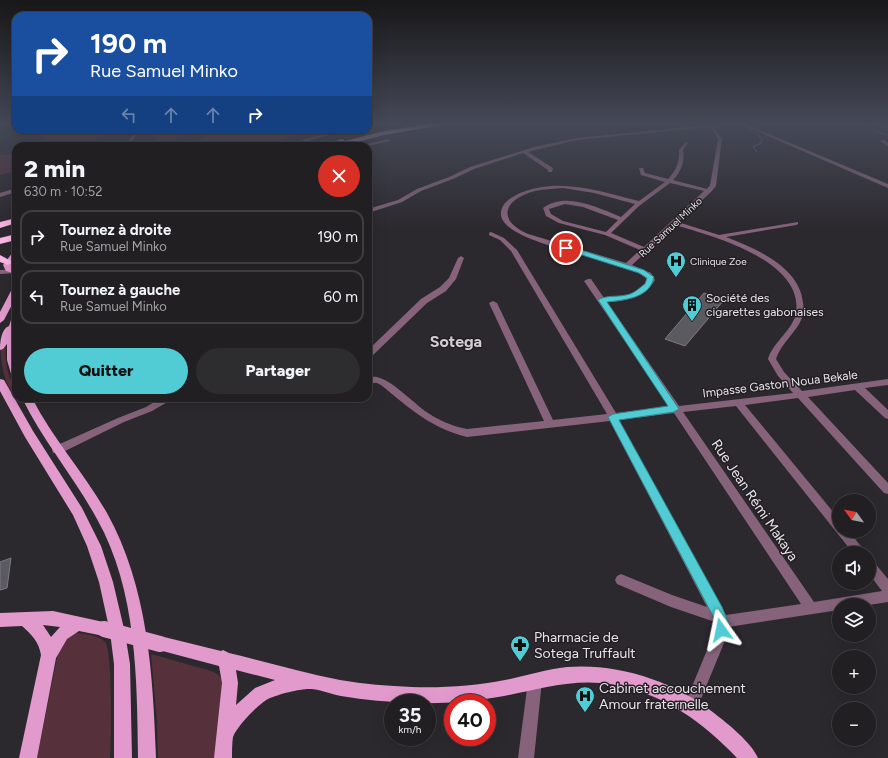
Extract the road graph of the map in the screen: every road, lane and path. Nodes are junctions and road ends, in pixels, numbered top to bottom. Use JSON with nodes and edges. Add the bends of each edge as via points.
{"nodes":[{"id":1,"x":504,"y":158,"type":"edge"},
{"id":2,"x":535,"y":158,"type":"edge"},
{"id":3,"x":682,"y":158,"type":"edge"},
{"id":4,"x":718,"y":158,"type":"edge"},
{"id":5,"x":824,"y":158,"type":"edge"},
{"id":6,"x":640,"y":169,"type":"dead end"},
{"id":7,"x":550,"y":171,"type":"dead end"},
{"id":8,"x":670,"y":181,"type":"junction"},
{"id":9,"x":888,"y":186,"type":"edge"},
{"id":10,"x":12,"y":191,"type":"edge"},
{"id":11,"x":709,"y":191,"type":"junction"},
{"id":12,"x":0,"y":195,"type":"edge"},
{"id":13,"x":640,"y":203,"type":"junction"},
{"id":14,"x":372,"y":210,"type":"edge"},
{"id":15,"x":622,"y":220,"type":"junction"},
{"id":16,"x":12,"y":221,"type":"edge"},
{"id":17,"x":674,"y":223,"type":"junction"},
{"id":18,"x":793,"y":224,"type":"dead end"},
{"id":19,"x":0,"y":225,"type":"edge"},
{"id":20,"x":12,"y":233,"type":"edge"},
{"id":21,"x":491,"y":234,"type":"dead end"},
{"id":22,"x":608,"y":234,"type":"junction"},
{"id":23,"x":0,"y":236,"type":"edge"},
{"id":24,"x":721,"y":236,"type":"junction"},
{"id":25,"x":12,"y":238,"type":"edge"},
{"id":26,"x":0,"y":241,"type":"edge"},
{"id":27,"x":645,"y":250,"type":"junction"},
{"id":28,"x":461,"y":258,"type":"dead end"},
{"id":29,"x":5,"y":262,"type":"edge"},
{"id":30,"x":627,"y":266,"type":"junction"},
{"id":31,"x":12,"y":270,"type":"edge"},
{"id":32,"x":0,"y":271,"type":"edge"},
{"id":33,"x":12,"y":272,"type":"edge"},
{"id":34,"x":588,"y":281,"type":"dead end"},
{"id":35,"x":12,"y":294,"type":"edge"},
{"id":36,"x":12,"y":297,"type":"edge"},
{"id":37,"x":602,"y":300,"type":"junction"},
{"id":38,"x":494,"y":303,"type":"dead end"},
{"id":39,"x":0,"y":308,"type":"edge"},
{"id":40,"x":12,"y":318,"type":"edge"},
{"id":41,"x":0,"y":320,"type":"edge"},
{"id":42,"x":12,"y":330,"type":"edge"},
{"id":43,"x":0,"y":347,"type":"edge"},
{"id":44,"x":372,"y":351,"type":"edge"},
{"id":45,"x":12,"y":363,"type":"edge"},
{"id":46,"x":372,"y":380,"type":"edge"},
{"id":47,"x":0,"y":382,"type":"edge"},
{"id":48,"x":888,"y":382,"type":"edge"},
{"id":49,"x":857,"y":386,"type":"junction"},
{"id":50,"x":799,"y":395,"type":"junction"},
{"id":51,"x":29,"y":402,"type":"edge"},
{"id":52,"x":161,"y":402,"type":"edge"},
{"id":53,"x":738,"y":402,"type":"junction"},
{"id":54,"x":673,"y":407,"type":"junction"},
{"id":55,"x":888,"y":416,"type":"edge"},
{"id":56,"x":613,"y":417,"type":"junction"},
{"id":57,"x":550,"y":423,"type":"junction"},
{"id":58,"x":57,"y":450,"type":"junction"},
{"id":59,"x":888,"y":490,"type":"edge"},
{"id":60,"x":832,"y":518,"type":"edge"},
{"id":61,"x":848,"y":538,"type":"edge"},
{"id":62,"x":854,"y":546,"type":"edge"},
{"id":63,"x":876,"y":573,"type":"edge"},
{"id":64,"x":621,"y":580,"type":"dead end"},
{"id":65,"x":888,"y":588,"type":"edge"},
{"id":66,"x":888,"y":596,"type":"edge"},
{"id":67,"x":811,"y":608,"type":"junction"},
{"id":68,"x":25,"y":619,"type":"junction"},
{"id":69,"x":721,"y":619,"type":"junction"},
{"id":70,"x":0,"y":620,"type":"edge"},
{"id":71,"x":78,"y":623,"type":"junction"},
{"id":72,"x":49,"y":655,"type":"junction"},
{"id":73,"x":222,"y":658,"type":"junction"},
{"id":74,"x":312,"y":680,"type":"junction"},
{"id":75,"x":535,"y":680,"type":"junction"},
{"id":76,"x":691,"y":706,"type":"junction"},
{"id":77,"x":227,"y":731,"type":"junction"},
{"id":78,"x":28,"y":758,"type":"edge"},
{"id":79,"x":123,"y":758,"type":"edge"},
{"id":80,"x":147,"y":758,"type":"edge"},
{"id":81,"x":223,"y":758,"type":"edge"},
{"id":82,"x":526,"y":758,"type":"edge"},
{"id":83,"x":750,"y":758,"type":"edge"}],
"edges":[{"from":1,"to":14,"type":"street","via":[[472,168],[419,190],[400,201]]},
{"from":2,"to":7,"type":"street","via":[[551,169]]},
{"from":3,"to":8,"type":"street"},
{"from":4,"to":11,"type":"street","name":"Rue Samuel Minko","via":[[715,181]]},
{"from":5,"to":9,"type":"street"},
{"from":6,"to":8,"type":"street","via":[[648,176]]},
{"from":8,"to":11,"type":"street"},
{"from":8,"to":13,"type":"street"},
{"from":10,"to":12,"type":"street"},
{"from":11,"to":17,"type":"street","name":"Rue Samuel Minko"},
{"from":13,"to":15,"type":"street"},
{"from":13,"to":30,"type":"street","via":[[586,190],[560,187],[526,192],[504,208],[506,219],[511,226],[527,236]]},
{"from":15,"to":22,"type":"street"},
{"from":15,"to":22,"type":"street","via":[[584,205],[563,202],[546,208],[548,215],[561,222]]},
{"from":16,"to":19,"type":"highway"},
{"from":17,"to":24,"type":"street"},
{"from":17,"to":27,"type":"street","name":"Rue Samuel Minko"},
{"from":18,"to":24,"type":"street"},
{"from":20,"to":23,"type":"highway"},
{"from":21,"to":56,"type":"street","via":[[502,239],[514,250]]},
{"from":22,"to":27,"type":"street"},
{"from":24,"to":50,"type":"street","via":[[762,255],[783,272],[797,290],[800,311],[772,359]]},
{"from":25,"to":26,"type":"highway"},
{"from":27,"to":30,"type":"street","name":"Rue Samuel Minko"},
{"from":28,"to":44,"type":"street","via":[[452,279],[443,289],[407,317]]},
{"from":29,"to":31,"type":"main road"},
{"from":29,"to":32,"type":"street"},
{"from":30,"to":37,"type":"street","name":"Rue Samuel Minko","via":[[648,275],[651,280],[649,285],[631,297]]},
{"from":32,"to":33,"type":"street"},
{"from":34,"to":37,"type":"street"},
{"from":35,"to":39,"type":"main road"},
{"from":36,"to":41,"type":"main road"},
{"from":37,"to":54,"type":"street"},
{"from":38,"to":57,"type":"street"},
{"from":40,"to":43,"type":"main road","via":[[6,338]]},
{"from":42,"to":45,"type":"main road"},
{"from":46,"to":57,"type":"street","via":[[384,382],[416,409],[448,429],[458,432]]},
{"from":47,"to":79,"type":"main road","via":[[21,421],[78,512],[94,546],[106,582],[118,633],[122,664]]},
{"from":48,"to":49,"type":"street","name":"Impasse Gaston Noua Bekale"},
{"from":49,"to":50,"type":"street","name":"Impasse Gaston Noua Bekale"},
{"from":49,"to":55,"type":"street"},
{"from":50,"to":53,"type":"street","name":"Impasse Gaston Noua Bekale"},
{"from":50,"to":59,"type":"street"},
{"from":51,"to":58,"type":"main road"},
{"from":52,"to":58,"type":"street"},
{"from":53,"to":54,"type":"street","name":"Impasse Gaston Noua Bekale"},
{"from":53,"to":60,"type":"street"},
{"from":54,"to":56,"type":"street"},
{"from":54,"to":67,"type":"street","name":"Rue Jean Rémi Makaya"},
{"from":56,"to":57,"type":"street"},
{"from":56,"to":69,"type":"street"},
{"from":58,"to":80,"type":"main road","via":[[101,515],[119,553],[127,579],[137,619],[144,682]]},
{"from":61,"to":62,"type":"street"},
{"from":63,"to":65,"type":"street"},
{"from":64,"to":69,"type":"street"},
{"from":66,"to":67,"type":"street"},
{"from":67,"to":69,"type":"street","via":[[731,621]]},
{"from":68,"to":70,"type":"main road"},
{"from":68,"to":71,"type":"main road","via":[[53,618]]},
{"from":68,"to":72,"type":"main road","via":[[40,632],[48,644]]},
{"from":69,"to":76,"type":"street","via":[[718,638]]},
{"from":71,"to":72,"type":"main road","via":[[62,634]]},
{"from":71,"to":73,"type":"main road","bridge":true},
{"from":72,"to":78,"type":"main road"},
{"from":73,"to":74,"type":"main road"},
{"from":73,"to":77,"type":"main road","via":[[230,682]]},
{"from":74,"to":75,"type":"main road","via":[[340,688],[364,691],[433,695],[487,691]]},
{"from":74,"to":77,"type":"main road","via":[[272,688],[256,696]]},
{"from":75,"to":76,"type":"main road","via":[[567,675],[611,675],[648,686]]},
{"from":75,"to":82,"type":"street"},
{"from":76,"to":83,"type":"main road"},
{"from":77,"to":81,"type":"main road"}]}
